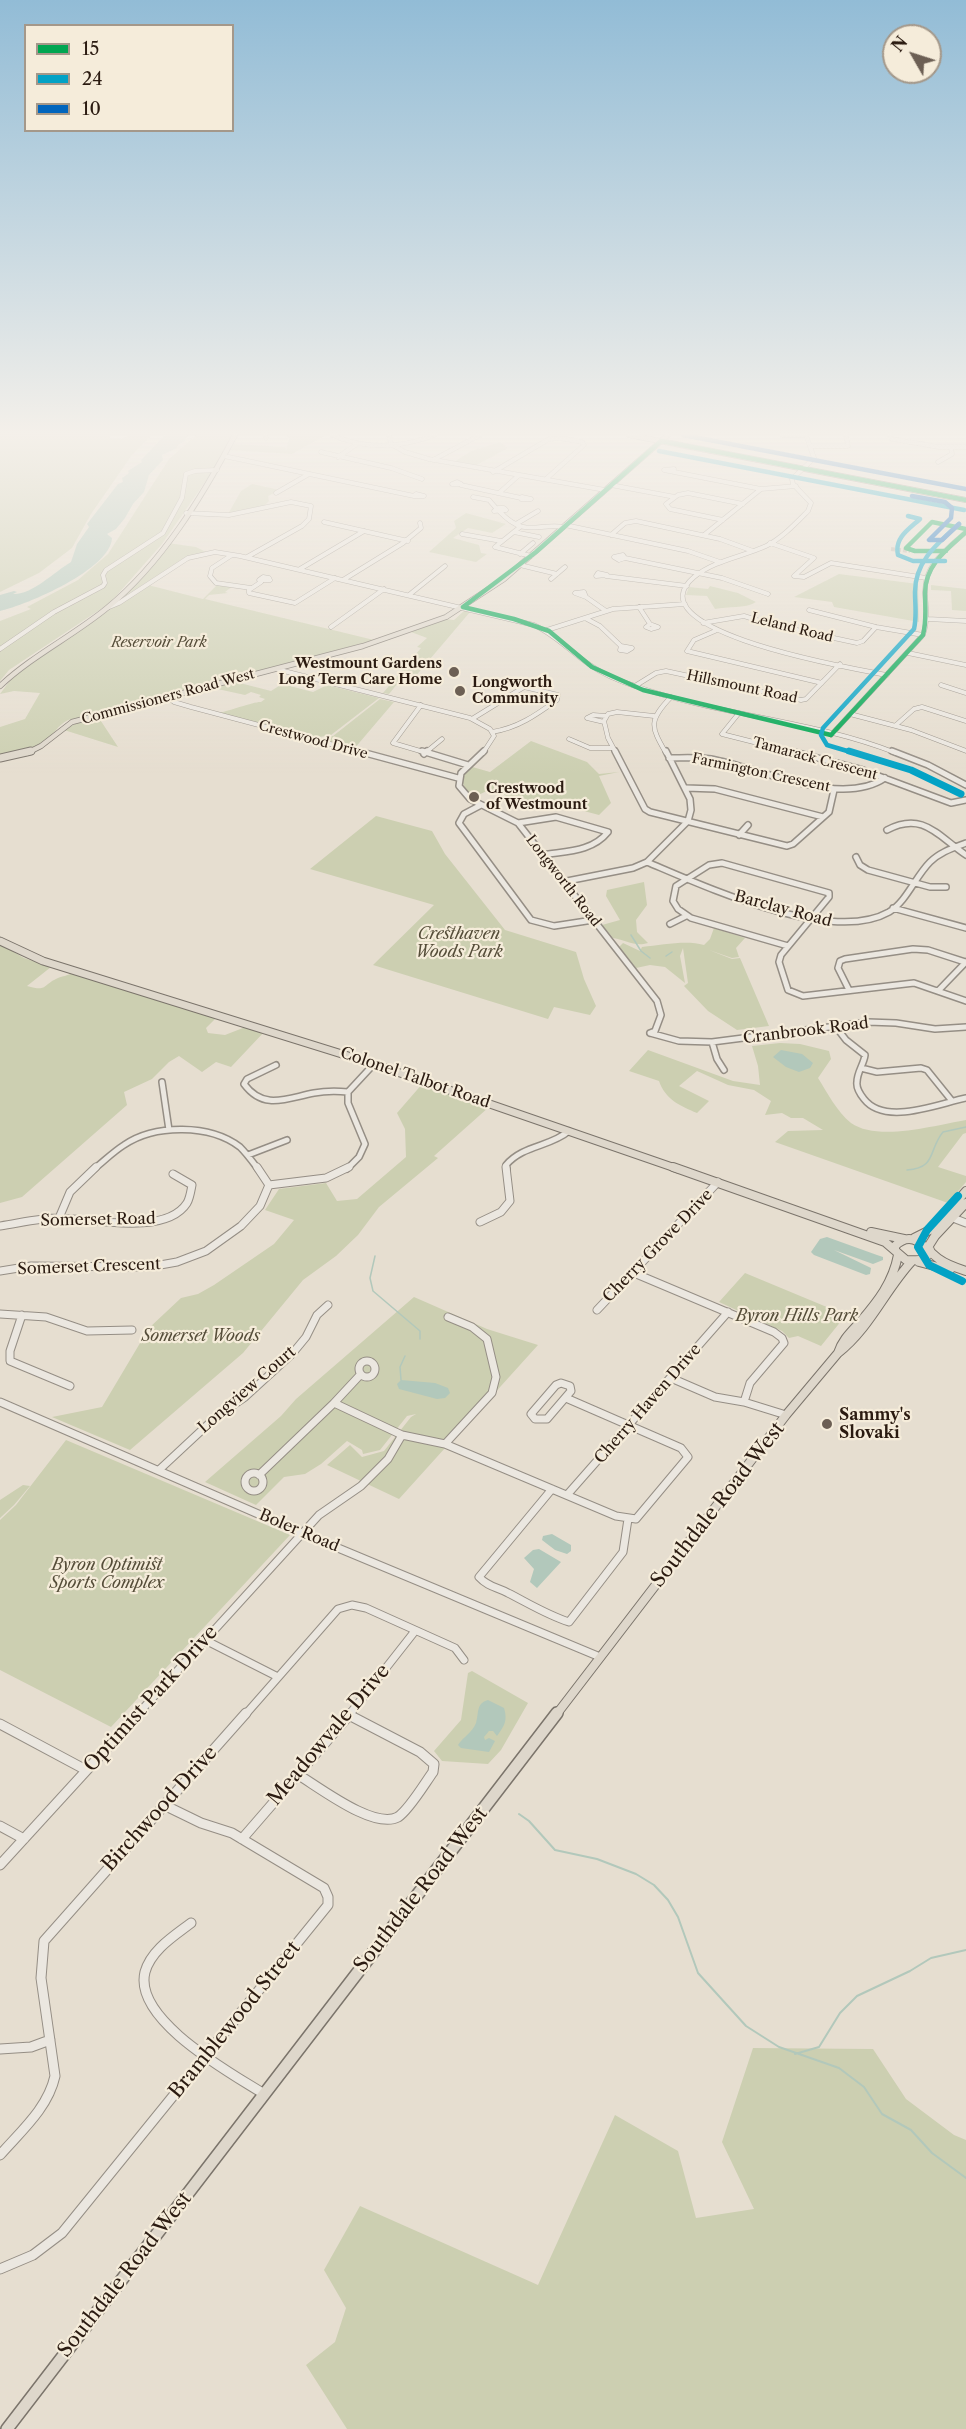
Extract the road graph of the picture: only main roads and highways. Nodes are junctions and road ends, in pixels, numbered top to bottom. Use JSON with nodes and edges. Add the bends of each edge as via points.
{"nodes":[{"id":1,"x":160,"y":548,"type":"edge"},
{"id":2,"x":540,"y":548,"type":"edge"},
{"id":3,"x":0,"y":686,"type":"edge"},
{"id":4,"x":0,"y":758,"type":"edge"},
{"id":5,"x":0,"y":941,"type":"edge"},
{"id":6,"x":966,"y":1191,"type":"edge"},
{"id":7,"x":966,"y":1203,"type":"edge"},
{"id":8,"x":828,"y":1221,"type":"junction"},
{"id":9,"x":909,"y":1239,"type":"junction"},
{"id":10,"x":929,"y":1249,"type":"junction"},
{"id":11,"x":896,"y":1252,"type":"junction"},
{"id":12,"x":914,"y":1261,"type":"junction"},
{"id":13,"x":965,"y":1272,"type":"edge"},
{"id":14,"x":838,"y":1353,"type":"junction"},
{"id":15,"x":7,"y":2429,"type":"edge"}],
"edges":[{"from":1,"to":3,"type":"main road","via":[[106,608],[24,663]]},
{"from":2,"to":4,"type":"main road","name":"Commissioners Road West","via":[[463,607],[428,625],[72,722],[38,748]]},
{"from":5,"to":8,"type":"main road","name":"Colonel Talbot Road","via":[[43,962],[374,1064]]},
{"from":6,"to":9,"type":"main road","via":[[934,1228]]},
{"from":7,"to":10,"type":"main road","via":[[935,1236]]},
{"from":8,"to":9,"type":"main road","name":"Colonel Talbot Road"},
{"from":8,"to":11,"type":"main road","name":"Colonel Talbot Road","via":[[885,1242]]},
{"from":9,"to":10,"type":"main road","name":"Colonel Talbot Road","via":[[921,1241]]},
{"from":9,"to":11,"type":"main road","via":[[897,1243]]},
{"from":10,"to":12,"type":"main road","name":"Southdale Road West","via":[[928,1257]]},
{"from":10,"to":13,"type":"main road","via":[[939,1260]]},
{"from":11,"to":12,"type":"main road","name":"Colonel Talbot Road"},
{"from":11,"to":14,"type":"main road","name":"Southdale Road West","via":[[897,1264],[890,1279],[841,1343]]},
{"from":12,"to":13,"type":"main road"},
{"from":12,"to":14,"type":"main road","name":"Southdale Road West"},
{"from":14,"to":15,"type":"main road","name":"Southdale Road West","via":[[786,1415]]}]}
